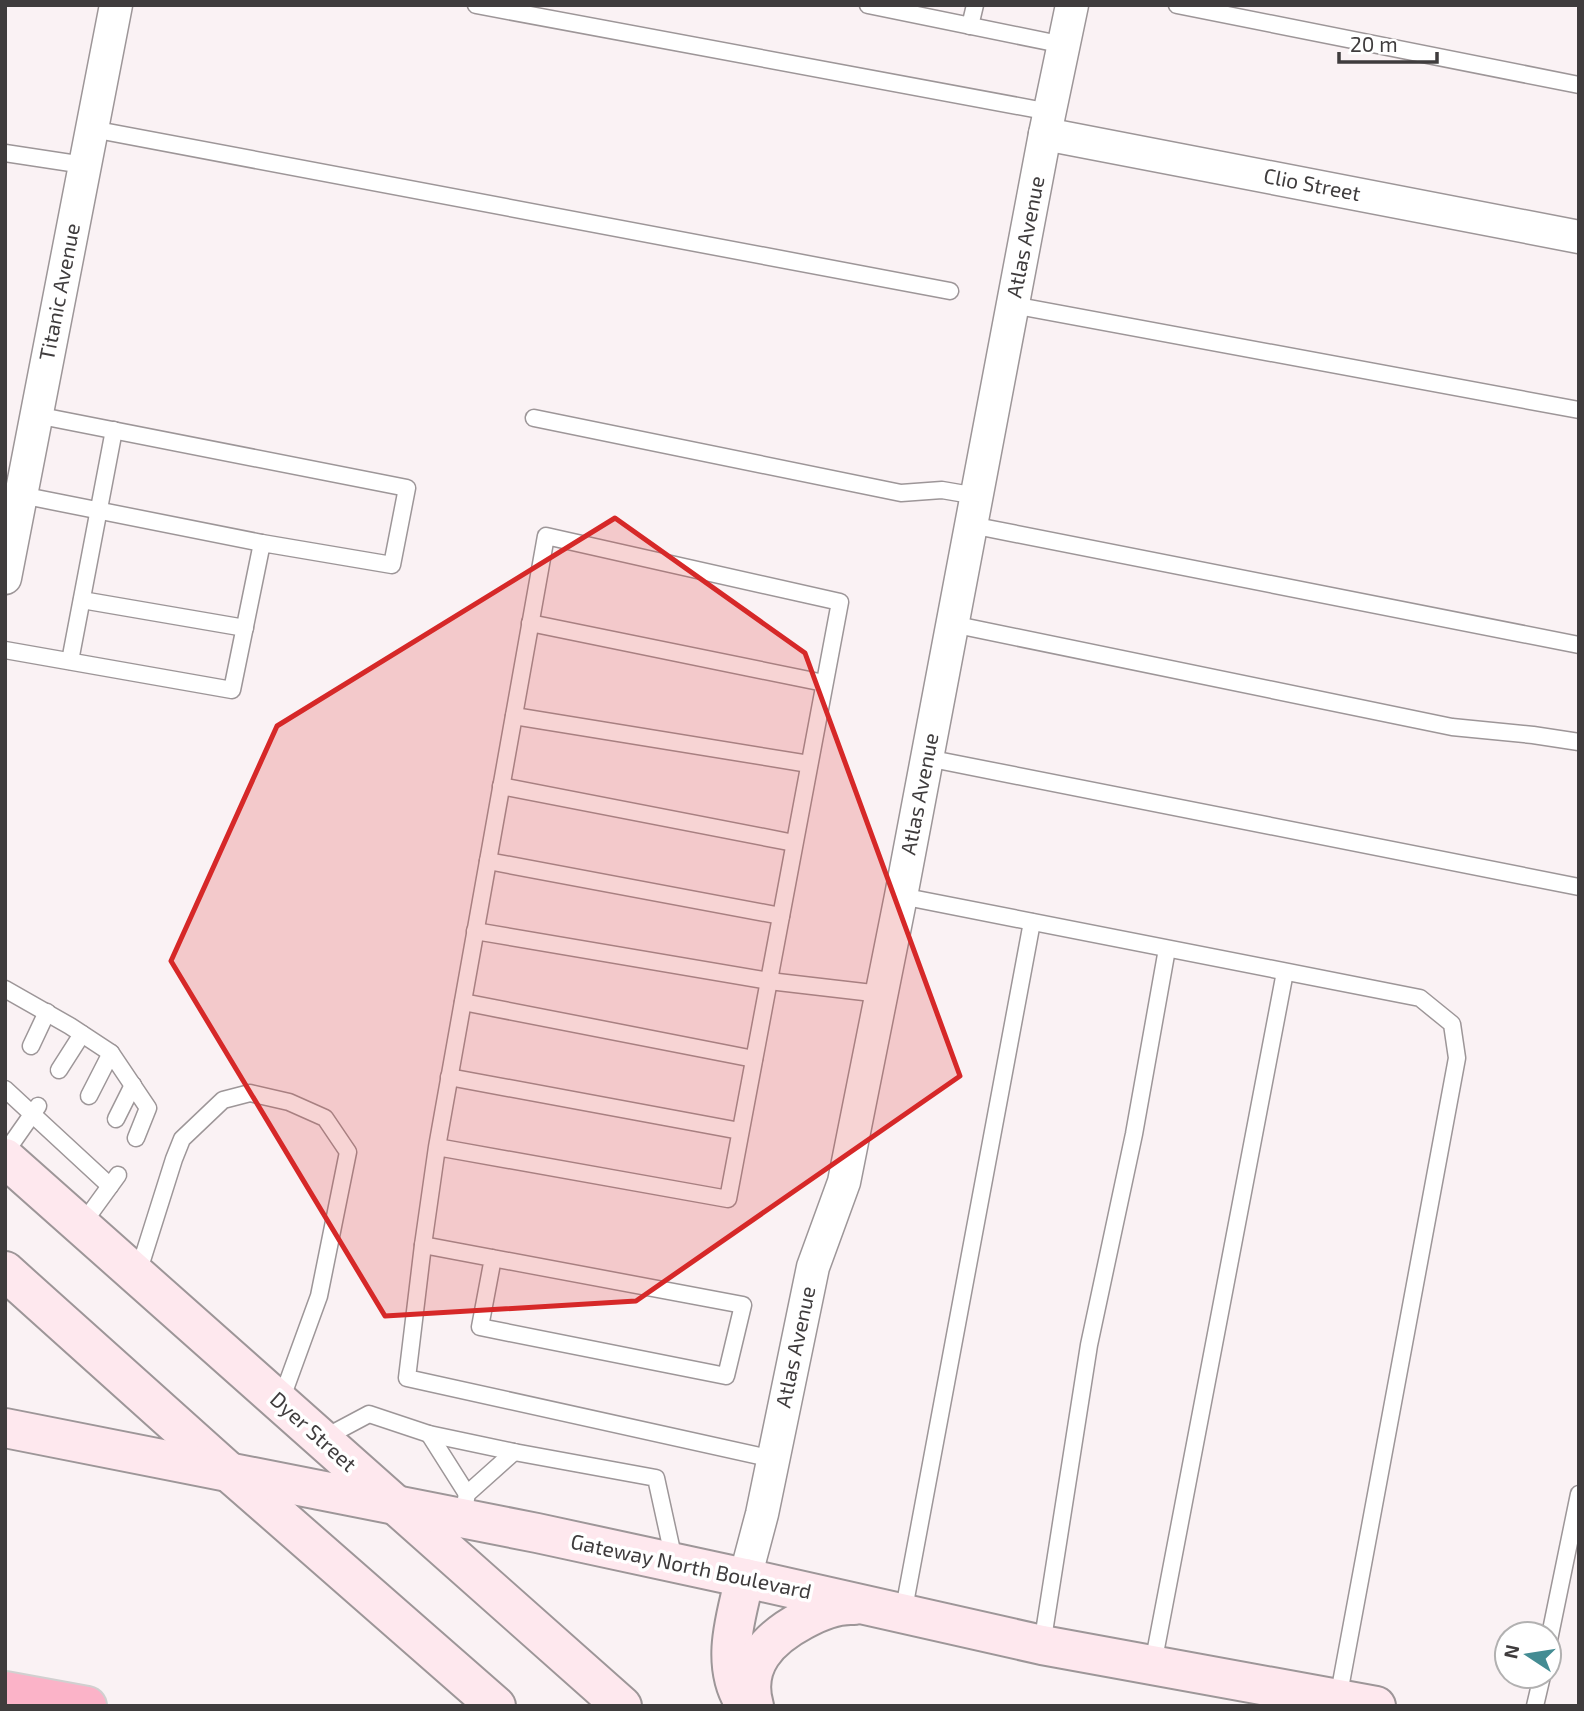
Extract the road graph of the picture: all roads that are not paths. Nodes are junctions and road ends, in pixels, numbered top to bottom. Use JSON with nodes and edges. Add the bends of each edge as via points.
{"nodes":[{"id":1,"x":116,"y":5,"type":"edge"},
{"id":2,"x":476,"y":5,"type":"edge"},
{"id":3,"x":868,"y":5,"type":"edge"},
{"id":4,"x":975,"y":5,"type":"edge"},
{"id":5,"x":1072,"y":5,"type":"edge"},
{"id":6,"x":1177,"y":5,"type":"edge"},
{"id":7,"x":970,"y":26,"type":"junction"},
{"id":8,"x":1064,"y":45,"type":"junction"},
{"id":9,"x":1579,"y":85,"type":"edge"},
{"id":10,"x":1048,"y":123,"type":"junction"},
{"id":11,"x":92,"y":129,"type":"junction"},
{"id":12,"x":5,"y":153,"type":"edge"},
{"id":13,"x":84,"y":165,"type":"junction"},
{"id":14,"x":1579,"y":236,"type":"edge"},
{"id":15,"x":950,"y":291,"type":"dead end"},
{"id":16,"x":1013,"y":305,"type":"junction"},
{"id":17,"x":1579,"y":410,"type":"edge"},
{"id":18,"x":36,"y":415,"type":"junction"},
{"id":19,"x":534,"y":418,"type":"dead end"},
{"id":20,"x":114,"y":430,"type":"junction"},
{"id":21,"x":21,"y":495,"type":"junction"},
{"id":22,"x":974,"y":510,"type":"junction"},
{"id":23,"x":98,"y":511,"type":"junction"},
{"id":24,"x":261,"y":543,"type":"junction"},
{"id":25,"x":5,"y":578,"type":"edge"},
{"id":26,"x":82,"y":600,"type":"junction"},
{"id":27,"x":530,"y":623,"type":"junction"},
{"id":28,"x":952,"y":624,"type":"junction"},
{"id":29,"x":245,"y":628,"type":"junction"},
{"id":30,"x":1579,"y":645,"type":"edge"},
{"id":31,"x":5,"y":650,"type":"edge"},
{"id":32,"x":70,"y":661,"type":"junction"},
{"id":33,"x":824,"y":683,"type":"junction"},
{"id":34,"x":514,"y":716,"type":"junction"},
{"id":35,"x":1579,"y":742,"type":"edge"},
{"id":36,"x":927,"y":758,"type":"junction"},
{"id":37,"x":810,"y":764,"type":"junction"},
{"id":38,"x":501,"y":786,"type":"junction"},
{"id":39,"x":794,"y":843,"type":"junction"},
{"id":40,"x":488,"y":861,"type":"junction"},
{"id":41,"x":1579,"y":887,"type":"edge"},
{"id":42,"x":901,"y":896,"type":"junction"},
{"id":43,"x":781,"y":916,"type":"junction"},
{"id":44,"x":1032,"y":922,"type":"junction"},
{"id":45,"x":475,"y":931,"type":"junction"},
{"id":46,"x":1167,"y":949,"type":"junction"},
{"id":47,"x":1285,"y":972,"type":"junction"},
{"id":48,"x":769,"y":981,"type":"junction"},
{"id":49,"x":5,"y":989,"type":"edge"},
{"id":50,"x":881,"y":994,"type":"junction"},
{"id":51,"x":463,"y":1002,"type":"junction"},
{"id":52,"x":47,"y":1012,"type":"junction"},
{"id":53,"x":82,"y":1034,"type":"junction"},
{"id":54,"x":31,"y":1046,"type":"dead end"},
{"id":55,"x":111,"y":1053,"type":"junction"},
{"id":56,"x":754,"y":1059,"type":"junction"},
{"id":57,"x":59,"y":1070,"type":"dead end"},
{"id":58,"x":449,"y":1077,"type":"junction"},
{"id":59,"x":133,"y":1086,"type":"junction"},
{"id":60,"x":9,"y":1088,"type":"edge"},
{"id":61,"x":89,"y":1096,"type":"dead end"},
{"id":62,"x":35,"y":1109,"type":"junction"},
{"id":63,"x":116,"y":1119,"type":"dead end"},
{"id":64,"x":740,"y":1131,"type":"junction"},
{"id":65,"x":136,"y":1138,"type":"dead end"},
{"id":66,"x":437,"y":1147,"type":"junction"},
{"id":67,"x":5,"y":1155,"type":"edge"},
{"id":68,"x":81,"y":1226,"type":"junction"},
{"id":69,"x":423,"y":1245,"type":"junction"},
{"id":70,"x":493,"y":1258,"type":"junction"},
{"id":71,"x":5,"y":1270,"type":"edge"},
{"id":72,"x":137,"y":1275,"type":"junction"},
{"id":73,"x":280,"y":1403,"type":"junction"},
{"id":74,"x":5,"y":1428,"type":"edge"},
{"id":75,"x":429,"y":1434,"type":"junction"},
{"id":76,"x":321,"y":1439,"type":"junction"},
{"id":77,"x":514,"y":1452,"type":"junction"},
{"id":78,"x":773,"y":1459,"type":"junction"},
{"id":79,"x":230,"y":1474,"type":"junction"},
{"id":80,"x":1579,"y":1494,"type":"edge"},
{"id":81,"x":396,"y":1505,"type":"junction"},
{"id":82,"x":465,"y":1506,"type":"junction"},
{"id":83,"x":674,"y":1563,"type":"junction"},
{"id":84,"x":745,"y":1578,"type":"junction"},
{"id":85,"x":885,"y":1610,"type":"junction"},
{"id":86,"x":1553,"y":1620,"type":"edge"},
{"id":87,"x":1042,"y":1645,"type":"junction"},
{"id":88,"x":1153,"y":1664,"type":"junction"},
{"id":89,"x":5,"y":1690,"type":"edge"},
{"id":90,"x":1338,"y":1699,"type":"junction"},
{"id":91,"x":87,"y":1706,"type":"edge"},
{"id":92,"x":496,"y":1706,"type":"edge"},
{"id":93,"x":622,"y":1706,"type":"edge"},
{"id":94,"x":746,"y":1706,"type":"edge"},
{"id":95,"x":754,"y":1706,"type":"edge"},
{"id":96,"x":1376,"y":1706,"type":"edge"}],
"edges":[{"from":1,"to":11,"type":"street","name":"Titanic Avenue"},
{"from":2,"to":10,"type":"lane"},
{"from":3,"to":7,"type":"lane"},
{"from":4,"to":7,"type":"lane"},
{"from":5,"to":8,"type":"street","name":"Atlas Avenue"},
{"from":6,"to":9,"type":"lane"},
{"from":7,"to":8,"type":"lane"},
{"from":8,"to":10,"type":"street","name":"Atlas Avenue"},
{"from":10,"to":14,"type":"street","name":"Clio Street"},
{"from":10,"to":16,"type":"street","name":"Atlas Avenue"},
{"from":11,"to":13,"type":"street","name":"Titanic Avenue"},
{"from":11,"to":15,"type":"lane"},
{"from":12,"to":13,"type":"lane"},
{"from":13,"to":18,"type":"street","name":"Titanic Avenue"},
{"from":16,"to":17,"type":"lane"},
{"from":16,"to":22,"type":"street","name":"Atlas Avenue"},
{"from":18,"to":20,"type":"lane"},
{"from":18,"to":21,"type":"street","name":"Titanic Avenue"},
{"from":19,"to":22,"type":"lane","via":[[901,492],[942,490]]},
{"from":20,"to":23,"type":"lane"},
{"from":20,"to":24,"type":"lane","via":[[407,488],[392,565]]},
{"from":21,"to":23,"type":"lane"},
{"from":21,"to":25,"type":"street","name":"Titanic Avenue"},
{"from":22,"to":28,"type":"street","name":"Atlas Avenue"},
{"from":22,"to":30,"type":"lane"},
{"from":23,"to":24,"type":"lane"},
{"from":23,"to":26,"type":"lane"},
{"from":24,"to":29,"type":"lane"},
{"from":26,"to":29,"type":"lane"},
{"from":26,"to":32,"type":"lane"},
{"from":27,"to":33,"type":"lane"},
{"from":27,"to":33,"type":"lane","via":[[546,536],[840,602]]},
{"from":27,"to":34,"type":"lane"},
{"from":28,"to":35,"type":"lane","via":[[1452,727]]},
{"from":28,"to":36,"type":"street","name":"Atlas Avenue"},
{"from":29,"to":32,"type":"lane","via":[[232,690]]},
{"from":31,"to":32,"type":"lane"},
{"from":33,"to":37,"type":"lane"},
{"from":34,"to":37,"type":"lane"},
{"from":34,"to":38,"type":"lane"},
{"from":36,"to":41,"type":"lane"},
{"from":36,"to":42,"type":"street","name":"Atlas Avenue"},
{"from":37,"to":39,"type":"lane"},
{"from":38,"to":39,"type":"lane"},
{"from":38,"to":40,"type":"lane"},
{"from":39,"to":43,"type":"lane"},
{"from":40,"to":43,"type":"lane"},
{"from":40,"to":45,"type":"lane"},
{"from":42,"to":44,"type":"lane"},
{"from":42,"to":50,"type":"street","name":"Atlas Avenue"},
{"from":43,"to":48,"type":"lane"},
{"from":44,"to":46,"type":"lane"},
{"from":44,"to":85,"type":"lane"},
{"from":45,"to":48,"type":"lane"},
{"from":45,"to":51,"type":"lane"},
{"from":46,"to":47,"type":"lane"},
{"from":46,"to":87,"type":"lane","via":[[1089,1345]]},
{"from":47,"to":88,"type":"lane"},
{"from":47,"to":90,"type":"lane","via":[[1420,998],[1452,1024],[1457,1058]]},
{"from":48,"to":50,"type":"lane"},
{"from":48,"to":56,"type":"lane"},
{"from":49,"to":52,"type":"lane"},
{"from":50,"to":78,"type":"street","name":"Atlas Avenue","via":[[844,1182],[813,1267]]},
{"from":51,"to":56,"type":"lane"},
{"from":51,"to":58,"type":"lane"},
{"from":52,"to":53,"type":"lane"},
{"from":52,"to":54,"type":"lane"},
{"from":53,"to":55,"type":"lane"},
{"from":53,"to":57,"type":"lane"},
{"from":55,"to":59,"type":"lane"},
{"from":55,"to":61,"type":"lane"},
{"from":56,"to":64,"type":"lane"},
{"from":58,"to":64,"type":"lane"},
{"from":58,"to":66,"type":"lane"},
{"from":59,"to":63,"type":"lane"},
{"from":59,"to":65,"type":"lane","via":[[148,1108]]},
{"from":60,"to":62,"type":"lane"},
{"from":62,"to":67,"type":"lane"},
{"from":62,"to":68,"type":"lane","via":[[114,1181]]},
{"from":64,"to":66,"type":"lane","via":[[728,1199]]},
{"from":66,"to":69,"type":"lane"},
{"from":67,"to":68,"type":"main road","name":"Dyer Street"},
{"from":68,"to":72,"type":"main road","name":"Dyer Street"},
{"from":69,"to":70,"type":"lane"},
{"from":69,"to":78,"type":"lane","via":[[407,1378]]},
{"from":70,"to":70,"type":"lane","via":[[743,1305],[726,1376],[480,1326]]},
{"from":71,"to":79,"type":"main road"},
{"from":72,"to":73,"type":"main road","name":"Dyer Street"},
{"from":72,"to":73,"type":"lane","via":[[182,1139],[223,1100],[250,1093],[289,1102],[325,1118],[348,1153],[319,1296]]},
{"from":73,"to":76,"type":"main road","name":"Dyer Street"},
{"from":74,"to":79,"type":"main road","name":"Gateway North Boulevard"},
{"from":75,"to":76,"type":"lane","via":[[369,1414]]},
{"from":75,"to":77,"type":"lane"},
{"from":75,"to":82,"type":"lane"},
{"from":76,"to":81,"type":"main road","name":"Dyer Street"},
{"from":77,"to":82,"type":"lane"},
{"from":77,"to":83,"type":"lane","via":[[656,1478]]},
{"from":78,"to":84,"type":"street","name":"Atlas Avenue"},
{"from":79,"to":81,"type":"main road","name":"Gateway North Boulevard"},
{"from":79,"to":92,"type":"main road"},
{"from":80,"to":86,"type":"lane"},
{"from":81,"to":82,"type":"main road","name":"Gateway North Boulevard"},
{"from":81,"to":93,"type":"main road","name":"Dyer Street"},
{"from":82,"to":83,"type":"main road","name":"Gateway North Boulevard"},
{"from":83,"to":84,"type":"main road","name":"Gateway North Boulevard"},
{"from":84,"to":85,"type":"main road","name":"Gateway North Boulevard"},
{"from":84,"to":94,"type":"main road","via":[[730,1652],[732,1678]]},
{"from":85,"to":87,"type":"main road","name":"Gateway North Boulevard"},
{"from":85,"to":95,"type":"main road","via":[[841,1604],[789,1627],[760,1655],[751,1676]]},
{"from":87,"to":88,"type":"main road","name":"Gateway North Boulevard"},
{"from":88,"to":90,"type":"main road","name":"Gateway North Boulevard"},
{"from":89,"to":91,"type":"highway"},
{"from":90,"to":96,"type":"main road","name":"Gateway North Boulevard"}]}
